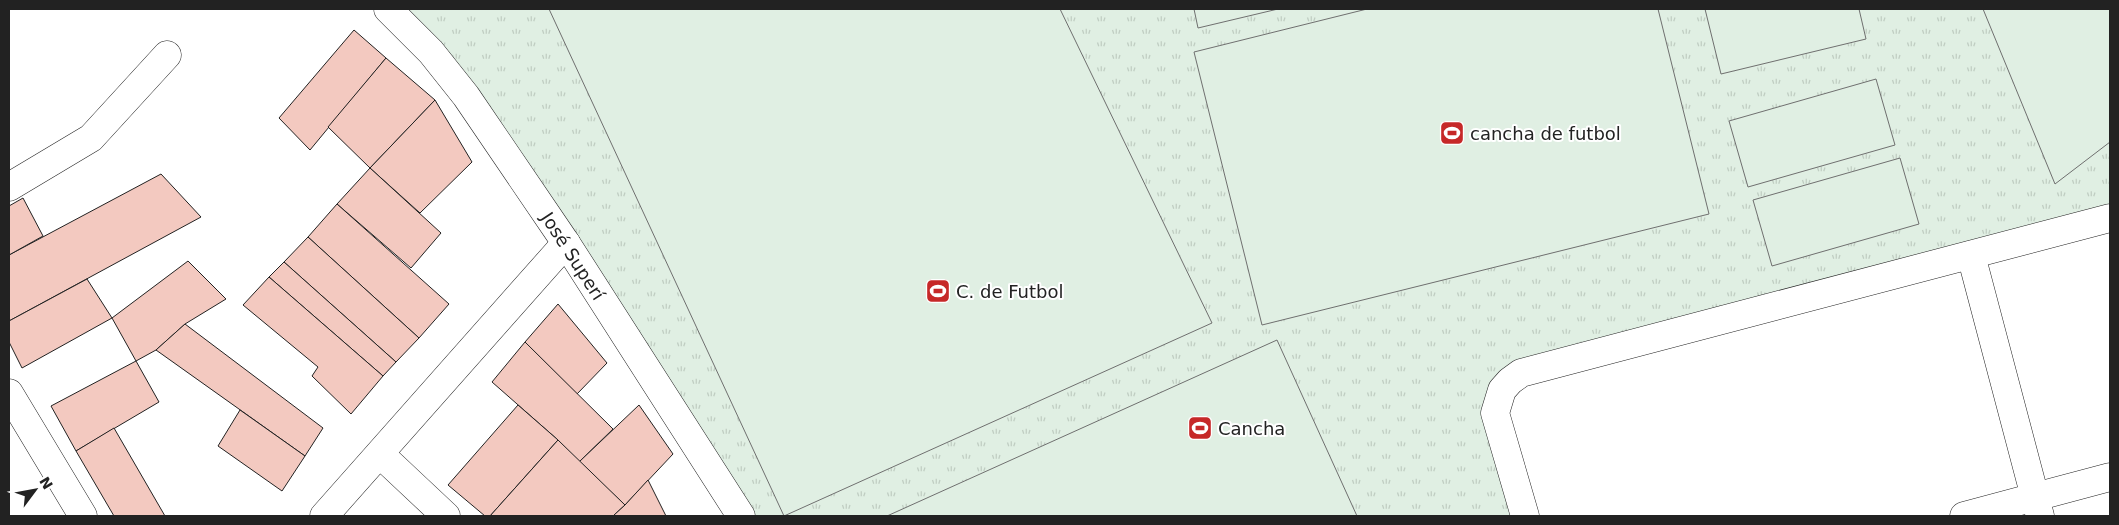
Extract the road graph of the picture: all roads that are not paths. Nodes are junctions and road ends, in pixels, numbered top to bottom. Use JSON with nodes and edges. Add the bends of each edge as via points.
{"nodes":[{"id":1,"x":388,"y":9,"type":"edge"},
{"id":2,"x":168,"y":54,"type":"dead end"},
{"id":3,"x":9,"y":187,"type":"edge"},
{"id":4,"x":2110,"y":218,"type":"edge"},
{"id":5,"x":566,"y":243,"type":"junction"},
{"id":6,"x":1971,"y":255,"type":"junction"},
{"id":7,"x":9,"y":393,"type":"edge"},
{"id":8,"x":380,"y":454,"type":"junction"},
{"id":9,"x":2110,"y":477,"type":"edge"},
{"id":10,"x":2038,"y":507,"type":"edge"},
{"id":11,"x":83,"y":516,"type":"edge"},
{"id":12,"x":324,"y":516,"type":"edge"},
{"id":13,"x":446,"y":516,"type":"edge"},
{"id":14,"x":741,"y":516,"type":"edge"},
{"id":15,"x":1525,"y":516,"type":"edge"},
{"id":16,"x":1964,"y":516,"type":"edge"}],
"edges":[{"from":1,"to":5,"type":"street","name":"José Superí","via":[[431,52],[466,96]]},
{"from":2,"to":3,"type":"street","via":[[91,138]]},
{"from":4,"to":6,"type":"street"},
{"from":5,"to":8,"type":"street"},
{"from":5,"to":14,"type":"street","name":"José Superí"},
{"from":6,"to":10,"type":"street"},
{"from":6,"to":15,"type":"street","via":[[1521,373],[1502,390],[1495,413]]},
{"from":7,"to":11,"type":"street"},
{"from":8,"to":12,"type":"street"},
{"from":8,"to":13,"type":"street"},
{"from":9,"to":10,"type":"street"},
{"from":10,"to":16,"type":"street"}]}
